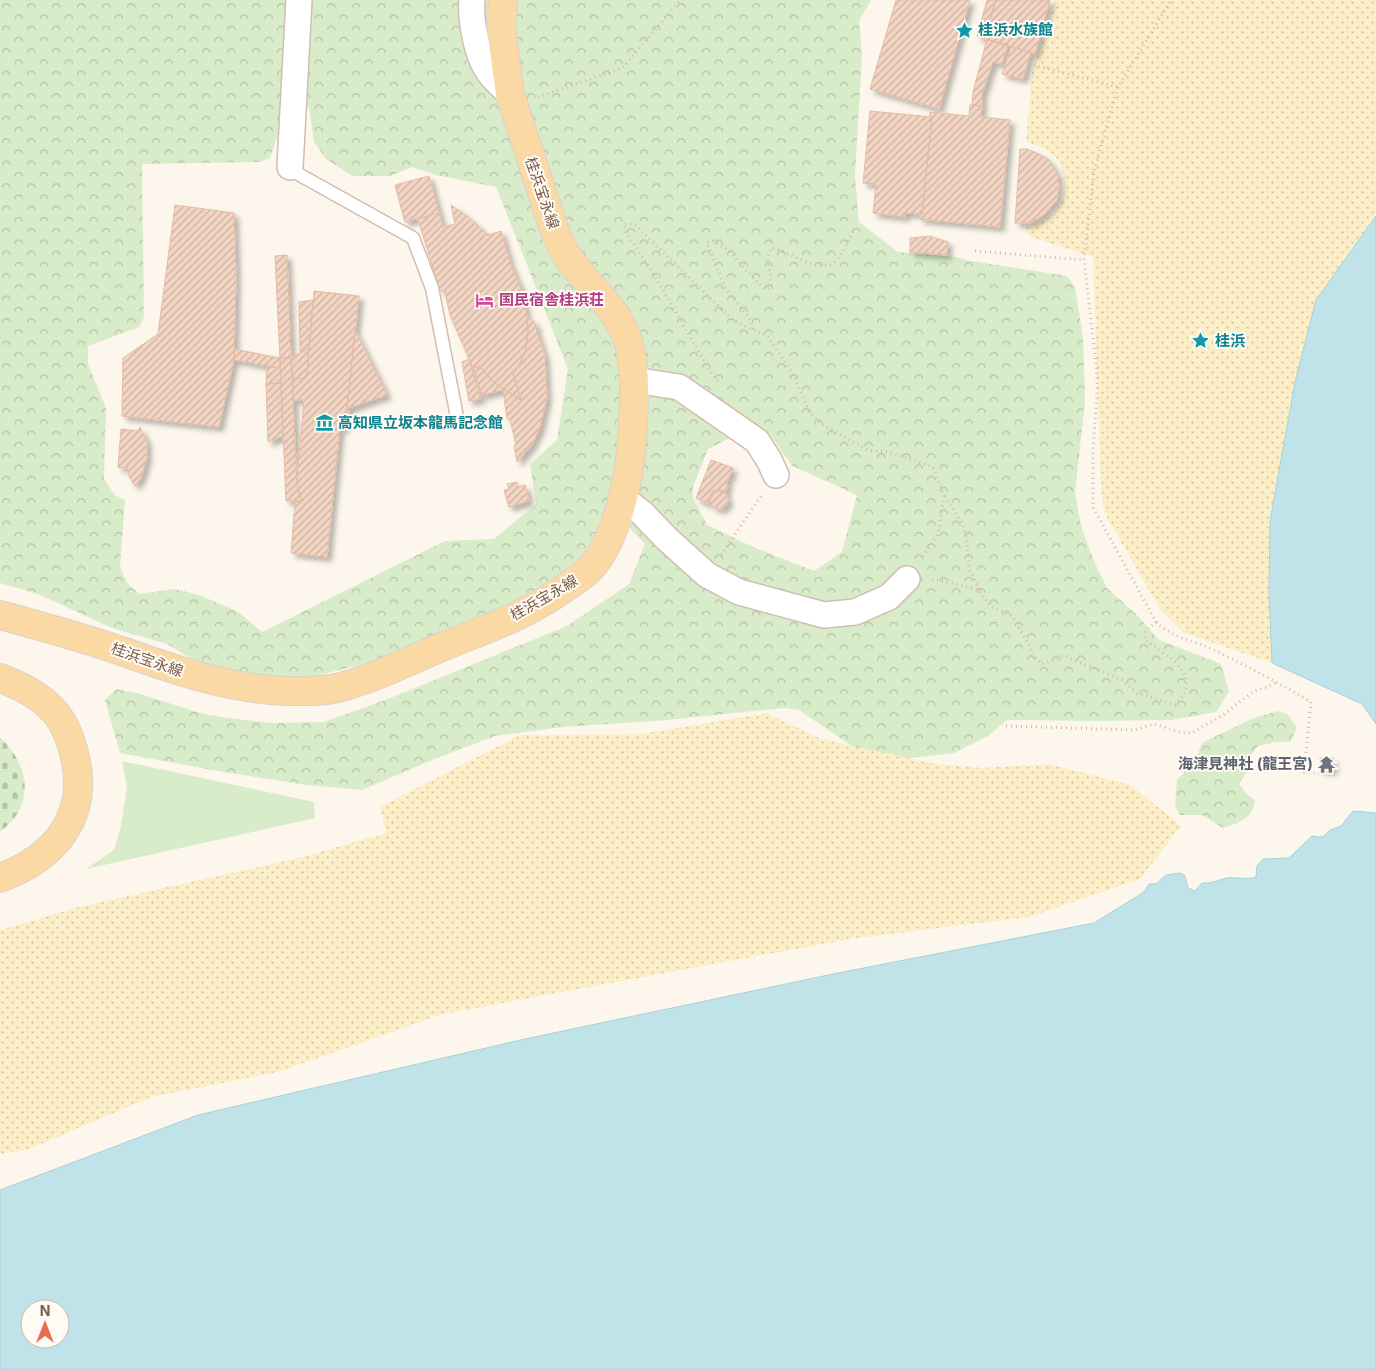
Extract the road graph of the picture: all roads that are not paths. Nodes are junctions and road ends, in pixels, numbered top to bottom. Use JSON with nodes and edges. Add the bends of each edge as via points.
{"nodes":[{"id":1,"x":299,"y":0,"type":"edge"},
{"id":2,"x":472,"y":0,"type":"edge"},
{"id":3,"x":503,"y":0,"type":"edge"},
{"id":4,"x":510,"y":94,"type":"junction"},
{"id":5,"x":290,"y":167,"type":"joint"},
{"id":6,"x":634,"y":380,"type":"junction"},
{"id":7,"x":456,"y":417,"type":"dead end"},
{"id":8,"x":776,"y":475,"type":"road end"},
{"id":9,"x":623,"y":498,"type":"junction"},
{"id":10,"x":908,"y":579,"type":"road end"},
{"id":11,"x":0,"y":616,"type":"edge"},
{"id":12,"x":0,"y":678,"type":"edge"},
{"id":13,"x":0,"y":878,"type":"edge"}],
"edges":[{"from":1,"to":5,"type":"street"},
{"from":2,"to":4,"type":"street","via":[[472,23],[480,53],[489,73]]},
{"from":3,"to":4,"type":"main road","name":"桂浜宝永線","via":[[501,27]]},
{"from":4,"to":6,"type":"main road","name":"桂浜宝永線","via":[[562,249],[621,324],[628,341]]},
{"from":5,"to":7,"type":"lane","via":[[414,238],[432,288]]},
{"from":6,"to":8,"type":"street","via":[[679,388],[757,441]]},
{"from":6,"to":9,"type":"main road","name":"桂浜宝永線","via":[[631,452]]},
{"from":9,"to":10,"type":"street","via":[[707,575],[739,592],[824,615],[855,612],[889,598]]},
{"from":9,"to":11,"type":"main road","name":"桂浜宝永線","via":[[598,558],[581,576],[556,594],[524,613],[340,688],[315,691],[248,688],[161,666],[69,634]]},
{"from":12,"to":13,"type":"main road","via":[[37,696],[63,724],[77,764],[77,783],[75,806],[68,827],[56,843],[42,857]]}]}
